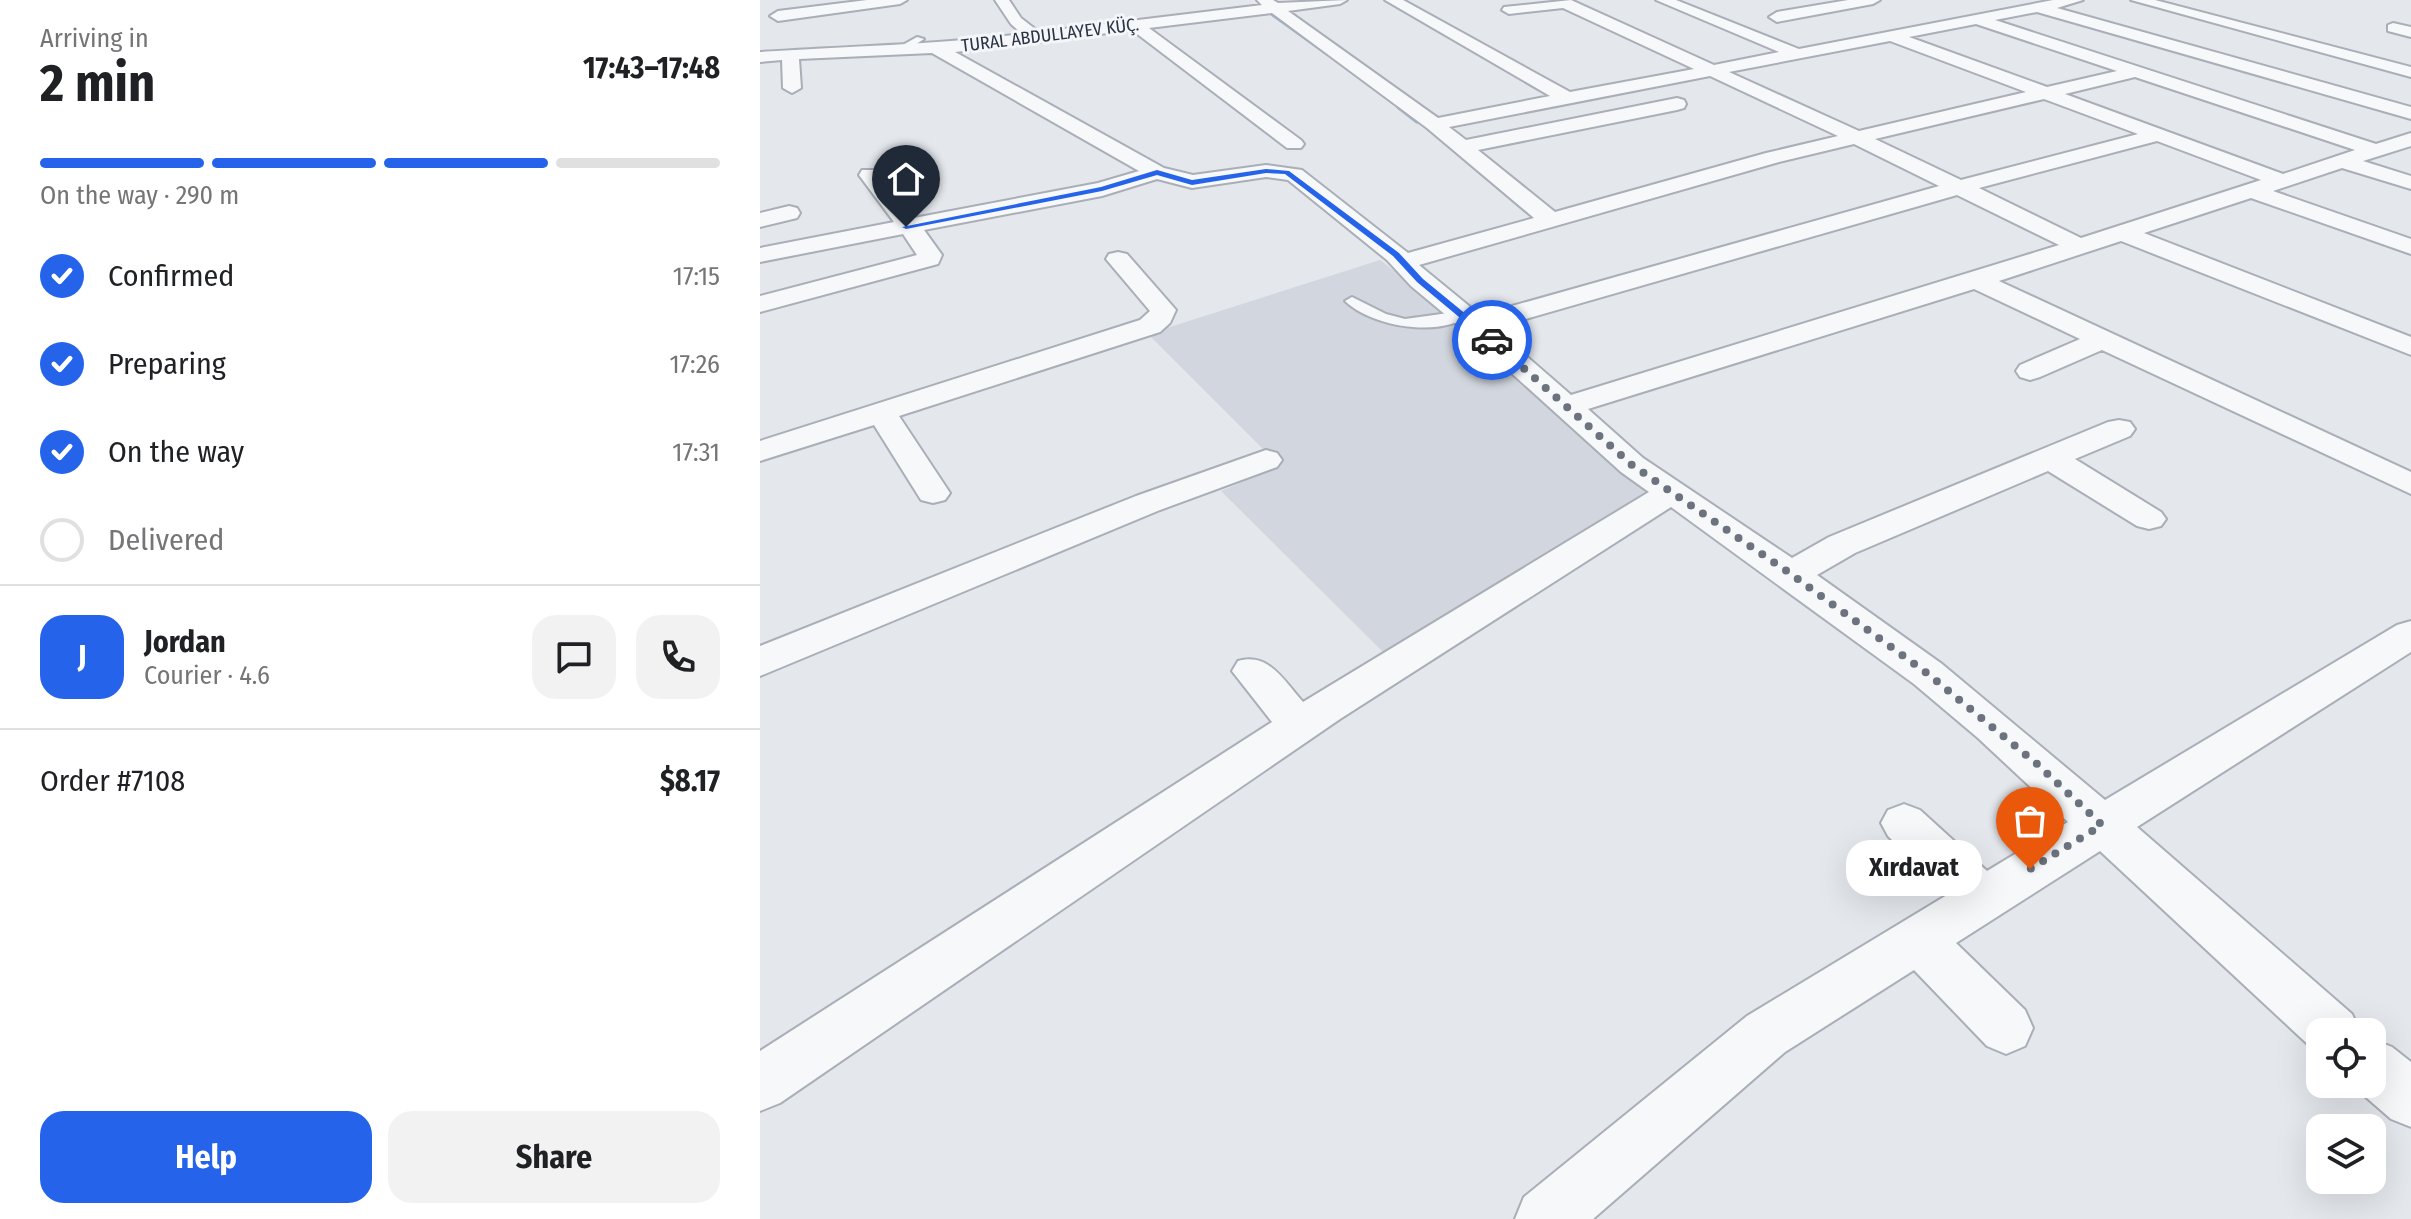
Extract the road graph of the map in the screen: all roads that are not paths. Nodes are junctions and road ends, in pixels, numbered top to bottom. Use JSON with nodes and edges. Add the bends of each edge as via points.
{"nodes":[{"id":1,"x":900,"y":0,"type":"edge"},
{"id":2,"x":1002,"y":0,"type":"edge"},
{"id":3,"x":1340,"y":0,"type":"edge"},
{"id":4,"x":1392,"y":0,"type":"edge"},
{"id":5,"x":1663,"y":0,"type":"edge"},
{"id":6,"x":1873,"y":0,"type":"edge"},
{"id":7,"x":2076,"y":0,"type":"edge"},
{"id":8,"x":2138,"y":0,"type":"edge"},
{"id":9,"x":879,"y":1,"type":"edge"},
{"id":10,"x":1260,"y":4,"type":"edge"},
{"id":11,"x":2037,"y":7,"type":"junction"},
{"id":12,"x":1565,"y":8,"type":"edge"},
{"id":13,"x":1509,"y":10,"type":"dead end"},
{"id":14,"x":1979,"y":12,"type":"junction"},
{"id":15,"x":779,"y":14,"type":"edge"},
{"id":16,"x":1777,"y":17,"type":"dead end"},
{"id":17,"x":1134,"y":24,"type":"junction"},
{"id":18,"x":2393,"y":28,"type":"dead end"},
{"id":19,"x":2411,"y":32,"type":"edge"},
{"id":20,"x":1034,"y":36,"type":"junction"},
{"id":21,"x":1892,"y":36,"type":"junction"},
{"id":22,"x":1660,"y":44,"type":"junction"},
{"id":23,"x":921,"y":45,"type":"junction"},
{"id":24,"x":1619,"y":51,"type":"dead end"},
{"id":25,"x":1938,"y":53,"type":"junction"},
{"id":26,"x":1798,"y":54,"type":"junction"},
{"id":27,"x":790,"y":55,"type":"junction"},
{"id":28,"x":760,"y":57,"type":"edge"},
{"id":29,"x":1907,"y":59,"type":"dead end"},
{"id":30,"x":1714,"y":70,"type":"junction"},
{"id":31,"x":2135,"y":72,"type":"junction"},
{"id":32,"x":2411,"y":72,"type":"edge"},
{"id":33,"x":1784,"y":83,"type":"dead end"},
{"id":34,"x":792,"y":88,"type":"dead end"},
{"id":35,"x":1753,"y":89,"type":"junction"},
{"id":36,"x":2045,"y":93,"type":"junction"},
{"id":37,"x":1723,"y":95,"type":"dead end"},
{"id":38,"x":1377,"y":98,"type":"dead end"},
{"id":39,"x":1567,"y":98,"type":"junction"},
{"id":40,"x":1692,"y":101,"type":"dead end"},
{"id":41,"x":2411,"y":113,"type":"edge"},
{"id":42,"x":1434,"y":124,"type":"junction"},
{"id":43,"x":2157,"y":135,"type":"junction"},
{"id":44,"x":1856,"y":137,"type":"junction"},
{"id":45,"x":2411,"y":139,"type":"edge"},
{"id":46,"x":1294,"y":144,"type":"dead end"},
{"id":47,"x":1464,"y":147,"type":"junction"},
{"id":48,"x":2374,"y":150,"type":"junction"},
{"id":49,"x":2340,"y":161,"type":"junction"},
{"id":50,"x":1157,"y":172,"type":"junction"},
{"id":51,"x":870,"y":175,"type":"dead end"},
{"id":52,"x":2280,"y":180,"type":"junction"},
{"id":53,"x":1016,"y":182,"type":"dead end"},
{"id":54,"x":2411,"y":183,"type":"edge"},
{"id":55,"x":1959,"y":187,"type":"junction"},
{"id":56,"x":2249,"y":190,"type":"junction"},
{"id":57,"x":1035,"y":201,"type":"junction"},
{"id":58,"x":789,"y":213,"type":"dead end"},
{"id":59,"x":1550,"y":219,"type":"junction"},
{"id":60,"x":760,"y":220,"type":"edge"},
{"id":61,"x":906,"y":227,"type":"junction"},
{"id":62,"x":2122,"y":233,"type":"junction"},
{"id":63,"x":2079,"y":246,"type":"junction"},
{"id":64,"x":2411,"y":247,"type":"edge"},
{"id":65,"x":760,"y":255,"type":"edge"},
{"id":66,"x":1118,"y":259,"type":"dead end"},
{"id":67,"x":1403,"y":262,"type":"junction"},
{"id":68,"x":1976,"y":280,"type":"junction"},
{"id":69,"x":1352,"y":301,"type":"dead end"},
{"id":70,"x":760,"y":304,"type":"edge"},
{"id":71,"x":1469,"y":320,"type":"junction"},
{"id":72,"x":2103,"y":339,"type":"junction"},
{"id":73,"x":2411,"y":347,"type":"edge"},
{"id":74,"x":2030,"y":371,"type":"dead end"},
{"id":75,"x":1567,"y":406,"type":"junction"},
{"id":76,"x":881,"y":412,"type":"junction"},
{"id":77,"x":2119,"y":429,"type":"dead end"},
{"id":78,"x":760,"y":451,"type":"edge"},
{"id":79,"x":2050,"y":458,"type":"junction"},
{"id":80,"x":1266,"y":460,"type":"dead end"},
{"id":81,"x":2411,"y":484,"type":"edge"},
{"id":82,"x":933,"y":493,"type":"dead end"},
{"id":83,"x":1671,"y":493,"type":"junction"},
{"id":84,"x":2149,"y":519,"type":"dead end"},
{"id":85,"x":1791,"y":574,"type":"junction"},
{"id":86,"x":2411,"y":634,"type":"edge"},
{"id":87,"x":760,"y":662,"type":"edge"},
{"id":88,"x":1252,"y":671,"type":"dead end"},
{"id":89,"x":1299,"y":726,"type":"junction"},
{"id":90,"x":1904,"y":823,"type":"dead end"},
{"id":91,"x":2102,"y":825,"type":"junction"},
{"id":92,"x":1983,"y":899,"type":"junction"},
{"id":93,"x":1917,"y":939,"type":"junction"},
{"id":94,"x":2317,"y":1018,"type":"edge"},
{"id":95,"x":2006,"y":1028,"type":"dead end"},
{"id":96,"x":2386,"y":1078,"type":"edge"},
{"id":97,"x":760,"y":1083,"type":"edge"},
{"id":98,"x":2411,"y":1099,"type":"edge"},
{"id":99,"x":1546,"y":1219,"type":"edge"}],
"edges":[{"from":1,"to":9,"type":"street"},
{"from":2,"to":20,"type":"street"},
{"from":3,"to":10,"type":"street","name":"TURAL ABDULLAYEV KÜÇ."},
{"from":4,"to":39,"type":"street"},
{"from":5,"to":26,"type":"street"},
{"from":6,"to":16,"type":"street"},
{"from":7,"to":11,"type":"street"},
{"from":8,"to":32,"type":"street"},
{"from":9,"to":15,"type":"street"},
{"from":10,"to":17,"type":"street","name":"TURAL ABDULLAYEV KÜÇ.","via":[[1167,14]]},
{"from":10,"to":38,"type":"street"},
{"from":10,"to":42,"type":"street"},
{"from":11,"to":14,"type":"street"},
{"from":11,"to":41,"type":"street"},
{"from":12,"to":13,"type":"street"},
{"from":12,"to":22,"type":"street"},
{"from":14,"to":21,"type":"street"},
{"from":14,"to":31,"type":"street"},
{"from":17,"to":20,"type":"street","name":"TURAL ABDULLAYEV KÜÇ."},
{"from":17,"to":46,"type":"street"},
{"from":18,"to":19,"type":"street"},
{"from":20,"to":23,"type":"street","name":"TURAL ABDULLAYEV KÜÇ."},
{"from":21,"to":25,"type":"street"},
{"from":21,"to":26,"type":"street"},
{"from":22,"to":24,"type":"street"},
{"from":22,"to":30,"type":"street"},
{"from":23,"to":27,"type":"street","name":"TURAL ABDULLAYEV KÜÇ."},
{"from":23,"to":50,"type":"street"},
{"from":25,"to":29,"type":"street"},
{"from":25,"to":36,"type":"street"},
{"from":26,"to":30,"type":"street"},
{"from":27,"to":28,"type":"street","name":"TURAL ABDULLAYEV KÜÇ."},
{"from":27,"to":34,"type":"street"},
{"from":30,"to":35,"type":"street"},
{"from":30,"to":39,"type":"street"},
{"from":31,"to":36,"type":"street"},
{"from":31,"to":48,"type":"street"},
{"from":33,"to":35,"type":"street"},
{"from":35,"to":37,"type":"street"},
{"from":35,"to":44,"type":"street"},
{"from":36,"to":43,"type":"street"},
{"from":36,"to":44,"type":"street"},
{"from":39,"to":42,"type":"street"},
{"from":40,"to":47,"type":"street"},
{"from":42,"to":47,"type":"street"},
{"from":43,"to":52,"type":"street"},
{"from":43,"to":55,"type":"street"},
{"from":44,"to":55,"type":"street"},
{"from":44,"to":59,"type":"street"},
{"from":45,"to":48,"type":"street"},
{"from":47,"to":59,"type":"street"},
{"from":48,"to":49,"type":"street"},
{"from":49,"to":52,"type":"street"},
{"from":49,"to":54,"type":"street"},
{"from":50,"to":57,"type":"street","via":[[1112,187]]},
{"from":50,"to":67,"type":"street","via":[[1192,182],[1286,172]]},
{"from":51,"to":61,"type":"street"},
{"from":52,"to":56,"type":"street"},
{"from":53,"to":57,"type":"street"},
{"from":55,"to":63,"type":"street"},
{"from":55,"to":71,"type":"street"},
{"from":56,"to":62,"type":"street"},
{"from":56,"to":64,"type":"street"},
{"from":57,"to":61,"type":"street"},
{"from":58,"to":60,"type":"street"},
{"from":59,"to":67,"type":"street"},
{"from":61,"to":65,"type":"street"},
{"from":61,"to":70,"type":"street","via":[[929,259]]},
{"from":62,"to":63,"type":"street"},
{"from":62,"to":73,"type":"street"},
{"from":63,"to":68,"type":"street"},
{"from":66,"to":76,"type":"street","via":[[1163,310],[1150,326]]},
{"from":67,"to":71,"type":"street"},
{"from":68,"to":72,"type":"street"},
{"from":68,"to":75,"type":"street"},
{"from":69,"to":71,"type":"lane","via":[[1383,321]]},
{"from":71,"to":75,"type":"street"},
{"from":72,"to":74,"type":"street"},
{"from":72,"to":81,"type":"street"},
{"from":75,"to":83,"type":"street"},
{"from":76,"to":78,"type":"street"},
{"from":76,"to":82,"type":"street"},
{"from":77,"to":79,"type":"street"},
{"from":79,"to":84,"type":"street"},
{"from":79,"to":85,"type":"street","via":[[1842,545]]},
{"from":80,"to":87,"type":"street"},
{"from":83,"to":85,"type":"street"},
{"from":83,"to":89,"type":"street"},
{"from":85,"to":91,"type":"street","via":[[1928,674]]},
{"from":86,"to":91,"type":"street"},
{"from":88,"to":89,"type":"street"},
{"from":89,"to":97,"type":"street"},
{"from":90,"to":92,"type":"street"},
{"from":91,"to":92,"type":"street"},
{"from":91,"to":94,"type":"street"},
{"from":92,"to":93,"type":"street"},
{"from":93,"to":95,"type":"street"},
{"from":93,"to":99,"type":"street","via":[[1766,1034]]},
{"from":96,"to":98,"type":"street"}]}
